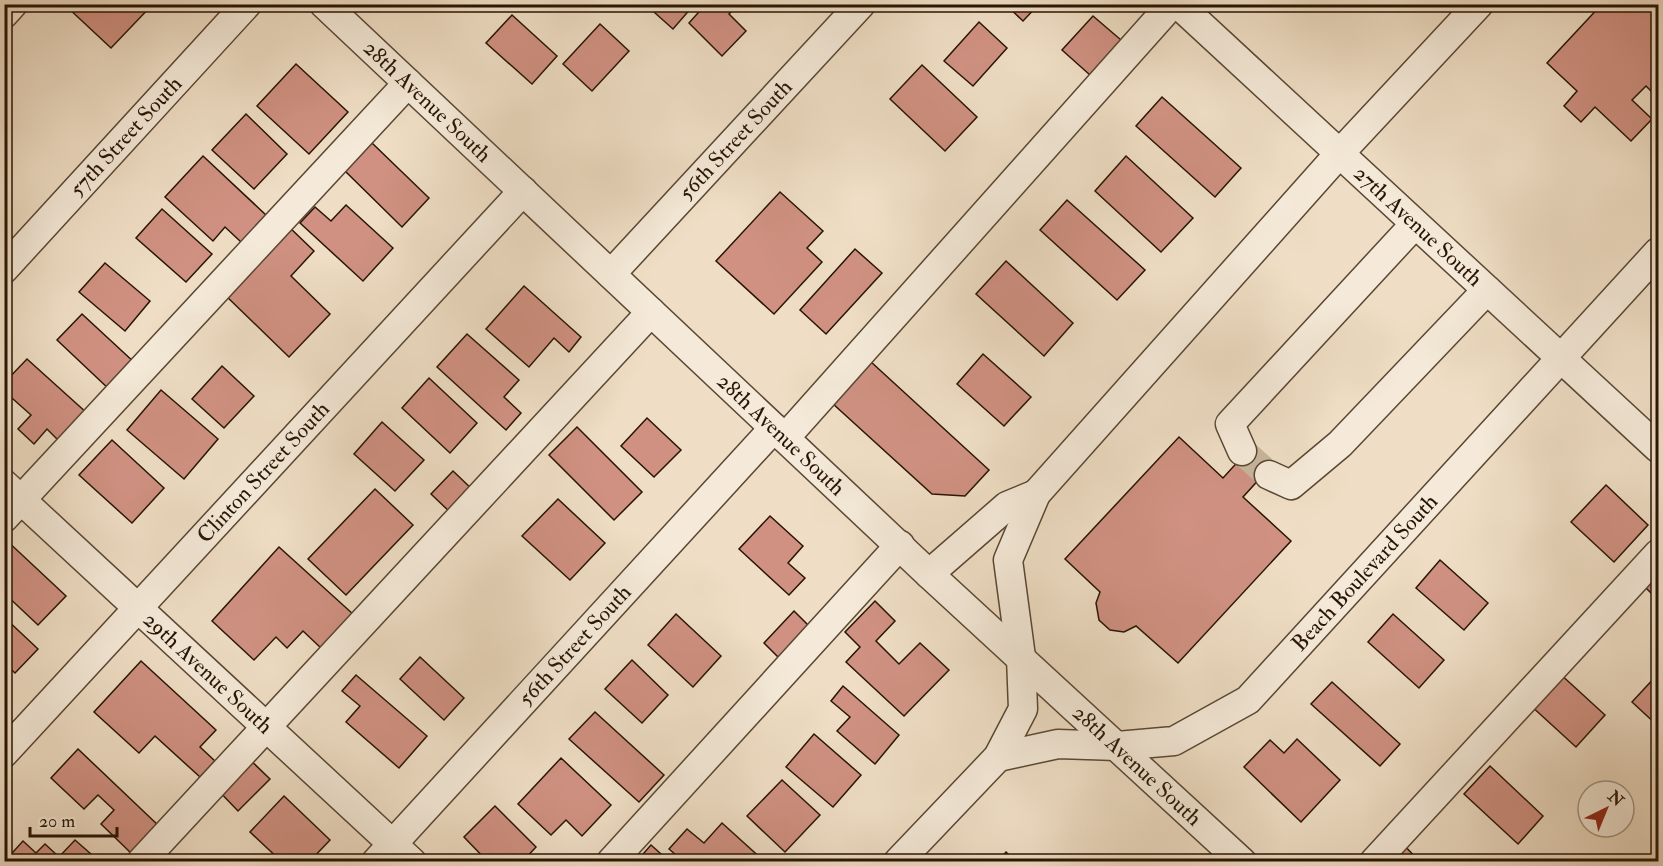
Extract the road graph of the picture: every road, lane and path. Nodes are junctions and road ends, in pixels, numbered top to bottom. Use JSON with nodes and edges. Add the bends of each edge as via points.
{"nodes":[{"id":1,"x":13,"y":4,"type":"edge"},
{"id":2,"x":247,"y":4,"type":"edge"},
{"id":3,"x":324,"y":4,"type":"edge"},
{"id":4,"x":861,"y":4,"type":"edge"},
{"id":5,"x":1173,"y":4,"type":"edge"},
{"id":6,"x":1178,"y":4,"type":"edge"},
{"id":7,"x":1479,"y":4,"type":"edge"},
{"id":8,"x":4,"y":14,"type":"edge"},
{"id":9,"x":408,"y":83,"type":"junction"},
{"id":10,"x":1339,"y":154,"type":"junction"},
{"id":11,"x":523,"y":190,"type":"junction"},
{"id":12,"x":1415,"y":224,"type":"junction"},
{"id":13,"x":1659,"y":252,"type":"edge"},
{"id":14,"x":4,"y":269,"type":"edge"},
{"id":15,"x":611,"y":274,"type":"junction"},
{"id":16,"x":1487,"y":290,"type":"junction"},
{"id":17,"x":651,"y":312,"type":"junction"},
{"id":18,"x":1562,"y":358,"type":"junction"},
{"id":19,"x":780,"y":433,"type":"junction"},
{"id":20,"x":1659,"y":448,"type":"edge"},
{"id":21,"x":1242,"y":450,"type":"tunnel mouth"},
{"id":22,"x":1269,"y":475,"type":"tunnel mouth"},
{"id":23,"x":1036,"y":494,"type":"junction"},
{"id":24,"x":10,"y":501,"type":"edge"},
{"id":25,"x":900,"y":545,"type":"junction"},
{"id":26,"x":1659,"y":554,"type":"edge"},
{"id":27,"x":929,"y":574,"type":"junction"},
{"id":28,"x":138,"y":609,"type":"junction"},
{"id":29,"x":1021,"y":657,"type":"junction"},
{"id":30,"x":266,"y":727,"type":"junction"},
{"id":31,"x":1117,"y":746,"type":"junction"},
{"id":32,"x":4,"y":753,"type":"edge"},
{"id":33,"x":998,"y":757,"type":"junction"},
{"id":34,"x":393,"y":855,"type":"edge"},
{"id":35,"x":141,"y":861,"type":"edge"},
{"id":36,"x":610,"y":861,"type":"edge"},
{"id":37,"x":898,"y":861,"type":"edge"},
{"id":38,"x":1242,"y":861,"type":"edge"},
{"id":39,"x":1374,"y":861,"type":"edge"}],
"edges":[{"from":1,"to":8,"type":"street"},
{"from":2,"to":14,"type":"street","name":"57th Street South"},
{"from":3,"to":9,"type":"street","name":"28th Avenue South"},
{"from":4,"to":15,"type":"street","name":"56th Street South"},
{"from":5,"to":19,"type":"street","name":"56th Street South"},
{"from":6,"to":10,"type":"street","name":"27th Avenue South"},
{"from":7,"to":10,"type":"street"},
{"from":9,"to":11,"type":"street","name":"28th Avenue South"},
{"from":9,"to":24,"type":"street"},
{"from":10,"to":12,"type":"street","name":"27th Avenue South"},
{"from":10,"to":23,"type":"street"},
{"from":11,"to":15,"type":"street","name":"28th Avenue South"},
{"from":11,"to":28,"type":"street","name":"Clinton Street South"},
{"from":12,"to":16,"type":"street","name":"27th Avenue South"},
{"from":12,"to":21,"type":"street","via":[[1230,424]]},
{"from":13,"to":18,"type":"street","name":"Beach Boulevard South"},
{"from":15,"to":17,"type":"street","name":"28th Avenue South"},
{"from":16,"to":18,"type":"street","name":"27th Avenue South"},
{"from":16,"to":22,"type":"street","via":[[1340,444],[1292,484]]},
{"from":17,"to":19,"type":"street","name":"28th Avenue South"},
{"from":17,"to":30,"type":"street"},
{"from":18,"to":20,"type":"street","name":"27th Avenue South"},
{"from":18,"to":31,"type":"street","name":"Beach Boulevard South","via":[[1248,700],[1174,741]]},
{"from":19,"to":25,"type":"street","name":"28th Avenue South"},
{"from":19,"to":34,"type":"street","name":"56th Street South"},
{"from":23,"to":27,"type":"street","via":[[1007,506]]},
{"from":23,"to":29,"type":"street","via":[[1008,560]]},
{"from":24,"to":28,"type":"street","name":"29th Avenue South"},
{"from":25,"to":27,"type":"street","name":"28th Avenue South"},
{"from":25,"to":36,"type":"street"},
{"from":26,"to":39,"type":"street"},
{"from":27,"to":29,"type":"street","name":"28th Avenue South"},
{"from":28,"to":30,"type":"street","name":"29th Avenue South"},
{"from":28,"to":32,"type":"street","name":"Clinton Street South"},
{"from":29,"to":31,"type":"street","name":"28th Avenue South"},
{"from":29,"to":33,"type":"street","via":[[1023,710]]},
{"from":30,"to":34,"type":"street","name":"29th Avenue South"},
{"from":30,"to":35,"type":"street"},
{"from":31,"to":33,"type":"street","name":"Beach Boulevard South","via":[[1058,744]]},
{"from":31,"to":38,"type":"street","name":"28th Avenue South"},
{"from":33,"to":37,"type":"street"}]}
